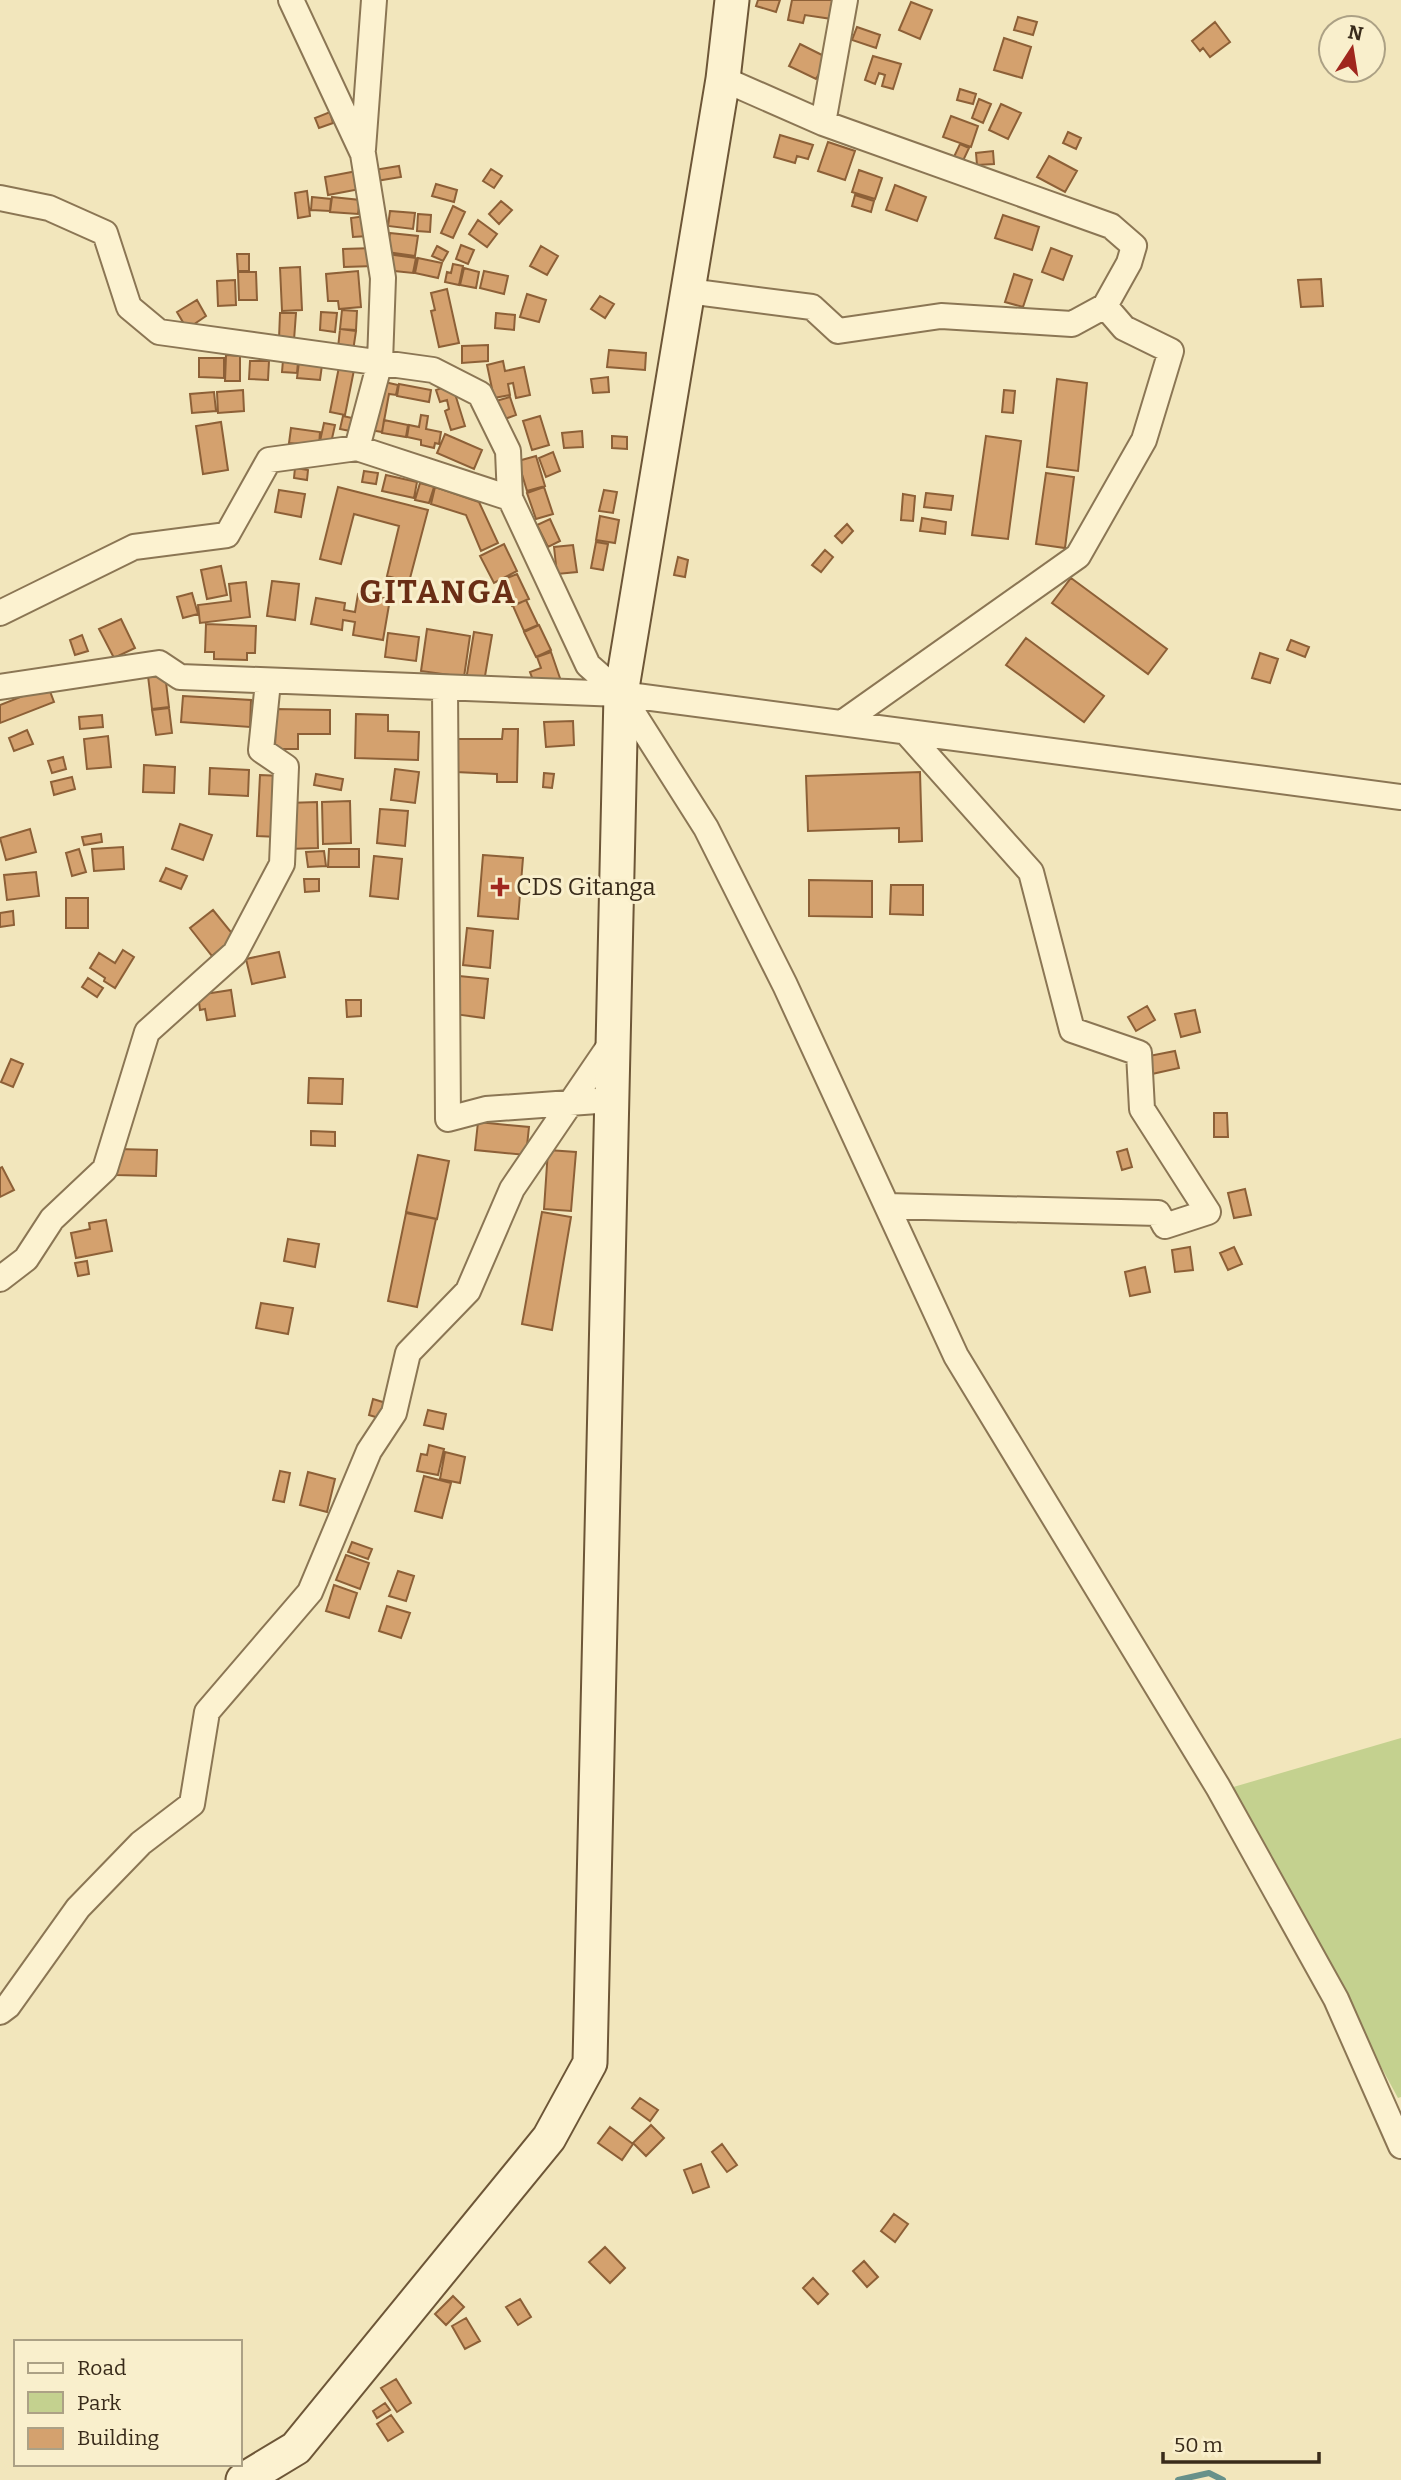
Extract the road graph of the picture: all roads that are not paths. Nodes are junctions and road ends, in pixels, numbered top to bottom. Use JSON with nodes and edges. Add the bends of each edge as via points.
{"nodes":[{"id":1,"x":291,"y":0,"type":"edge"},
{"id":2,"x":374,"y":0,"type":"edge"},
{"id":3,"x":732,"y":0,"type":"edge"},
{"id":4,"x":845,"y":0,"type":"edge"},
{"id":5,"x":723,"y":79,"type":"junction"},
{"id":6,"x":823,"y":123,"type":"junction"},
{"id":7,"x":363,"y":153,"type":"junction"},
{"id":8,"x":0,"y":198,"type":"edge"},
{"id":9,"x":688,"y":291,"type":"junction"},
{"id":10,"x":1105,"y":306,"type":"junction"},
{"id":11,"x":380,"y":362,"type":"junction"},
{"id":12,"x":357,"y":448,"type":"junction"},
{"id":13,"x":510,"y":498,"type":"junction"},
{"id":14,"x":1,"y":613,"type":"edge"},
{"id":15,"x":268,"y":682,"type":"junction"},
{"id":16,"x":0,"y":687,"type":"edge"},
{"id":17,"x":444,"y":688,"type":"junction"},
{"id":18,"x":621,"y":694,"type":"junction"},
{"id":19,"x":842,"y":723,"type":"junction"},
{"id":20,"x":905,"y":732,"type":"junction"},
{"id":21,"x":1401,"y":797,"type":"edge"},
{"id":22,"x":612,"y":1042,"type":"junction"},
{"id":23,"x":611,"y":1100,"type":"junction"},
{"id":24,"x":571,"y":1102,"type":"junction"},
{"id":25,"x":887,"y":1206,"type":"junction"},
{"id":26,"x":0,"y":1279,"type":"edge"},
{"id":27,"x":0,"y":2012,"type":"edge"},
{"id":28,"x":1401,"y":2146,"type":"edge"},
{"id":29,"x":243,"y":2480,"type":"edge"}],
"edges":[{"from":1,"to":7,"type":"street"},
{"from":2,"to":7,"type":"street"},
{"from":3,"to":5,"type":"main road"},
{"from":4,"to":6,"type":"street"},
{"from":5,"to":6,"type":"street"},
{"from":5,"to":9,"type":"main road"},
{"from":6,"to":10,"type":"street","via":[[1111,226],[1134,246]]},
{"from":7,"to":11,"type":"street","via":[[383,278]]},
{"from":8,"to":11,"type":"street","via":[[49,208],[105,233],[129,307],[159,332]]},
{"from":9,"to":10,"type":"street","via":[[812,307],[838,331],[941,316],[1072,324]]},
{"from":9,"to":18,"type":"main road"},
{"from":10,"to":19,"type":"street","via":[[1124,328],[1171,351],[1144,440],[1078,556]]},
{"from":11,"to":12,"type":"street"},
{"from":11,"to":13,"type":"street","via":[[433,370],[480,394],[508,451]]},
{"from":12,"to":13,"type":"street"},
{"from":12,"to":14,"type":"street","via":[[269,460],[227,535],[134,547]]},
{"from":13,"to":18,"type":"street","via":[[588,665]]},
{"from":15,"to":16,"type":"street","via":[[180,677],[159,663]]},
{"from":15,"to":17,"type":"street"},
{"from":15,"to":26,"type":"street","via":[[261,750],[286,767],[282,864],[235,953],[147,1032],[105,1169],[52,1220],[26,1259]]},
{"from":17,"to":18,"type":"street"},
{"from":17,"to":24,"type":"street","via":[[448,1119],[486,1109]]},
{"from":18,"to":19,"type":"street"},
{"from":18,"to":22,"type":"main road"},
{"from":18,"to":25,"type":"street","via":[[706,828]]},
{"from":19,"to":20,"type":"street"},
{"from":20,"to":21,"type":"street"},
{"from":20,"to":25,"type":"street","via":[[1031,872],[1072,1030],[1139,1053],[1142,1109],[1208,1212],[1165,1226],[1158,1213]]},
{"from":22,"to":23,"type":"main road"},
{"from":22,"to":24,"type":"street"},
{"from":23,"to":24,"type":"street"},
{"from":23,"to":29,"type":"main road","via":[[590,2063],[549,2138],[296,2448]]},
{"from":24,"to":27,"type":"street","via":[[512,1189],[468,1292],[408,1353],[394,1413],[369,1451],[310,1592],[207,1712],[192,1804],[141,1843],[78,1908]]},
{"from":25,"to":28,"type":"street","via":[[956,1356],[1218,1787],[1336,1999]]}]}
